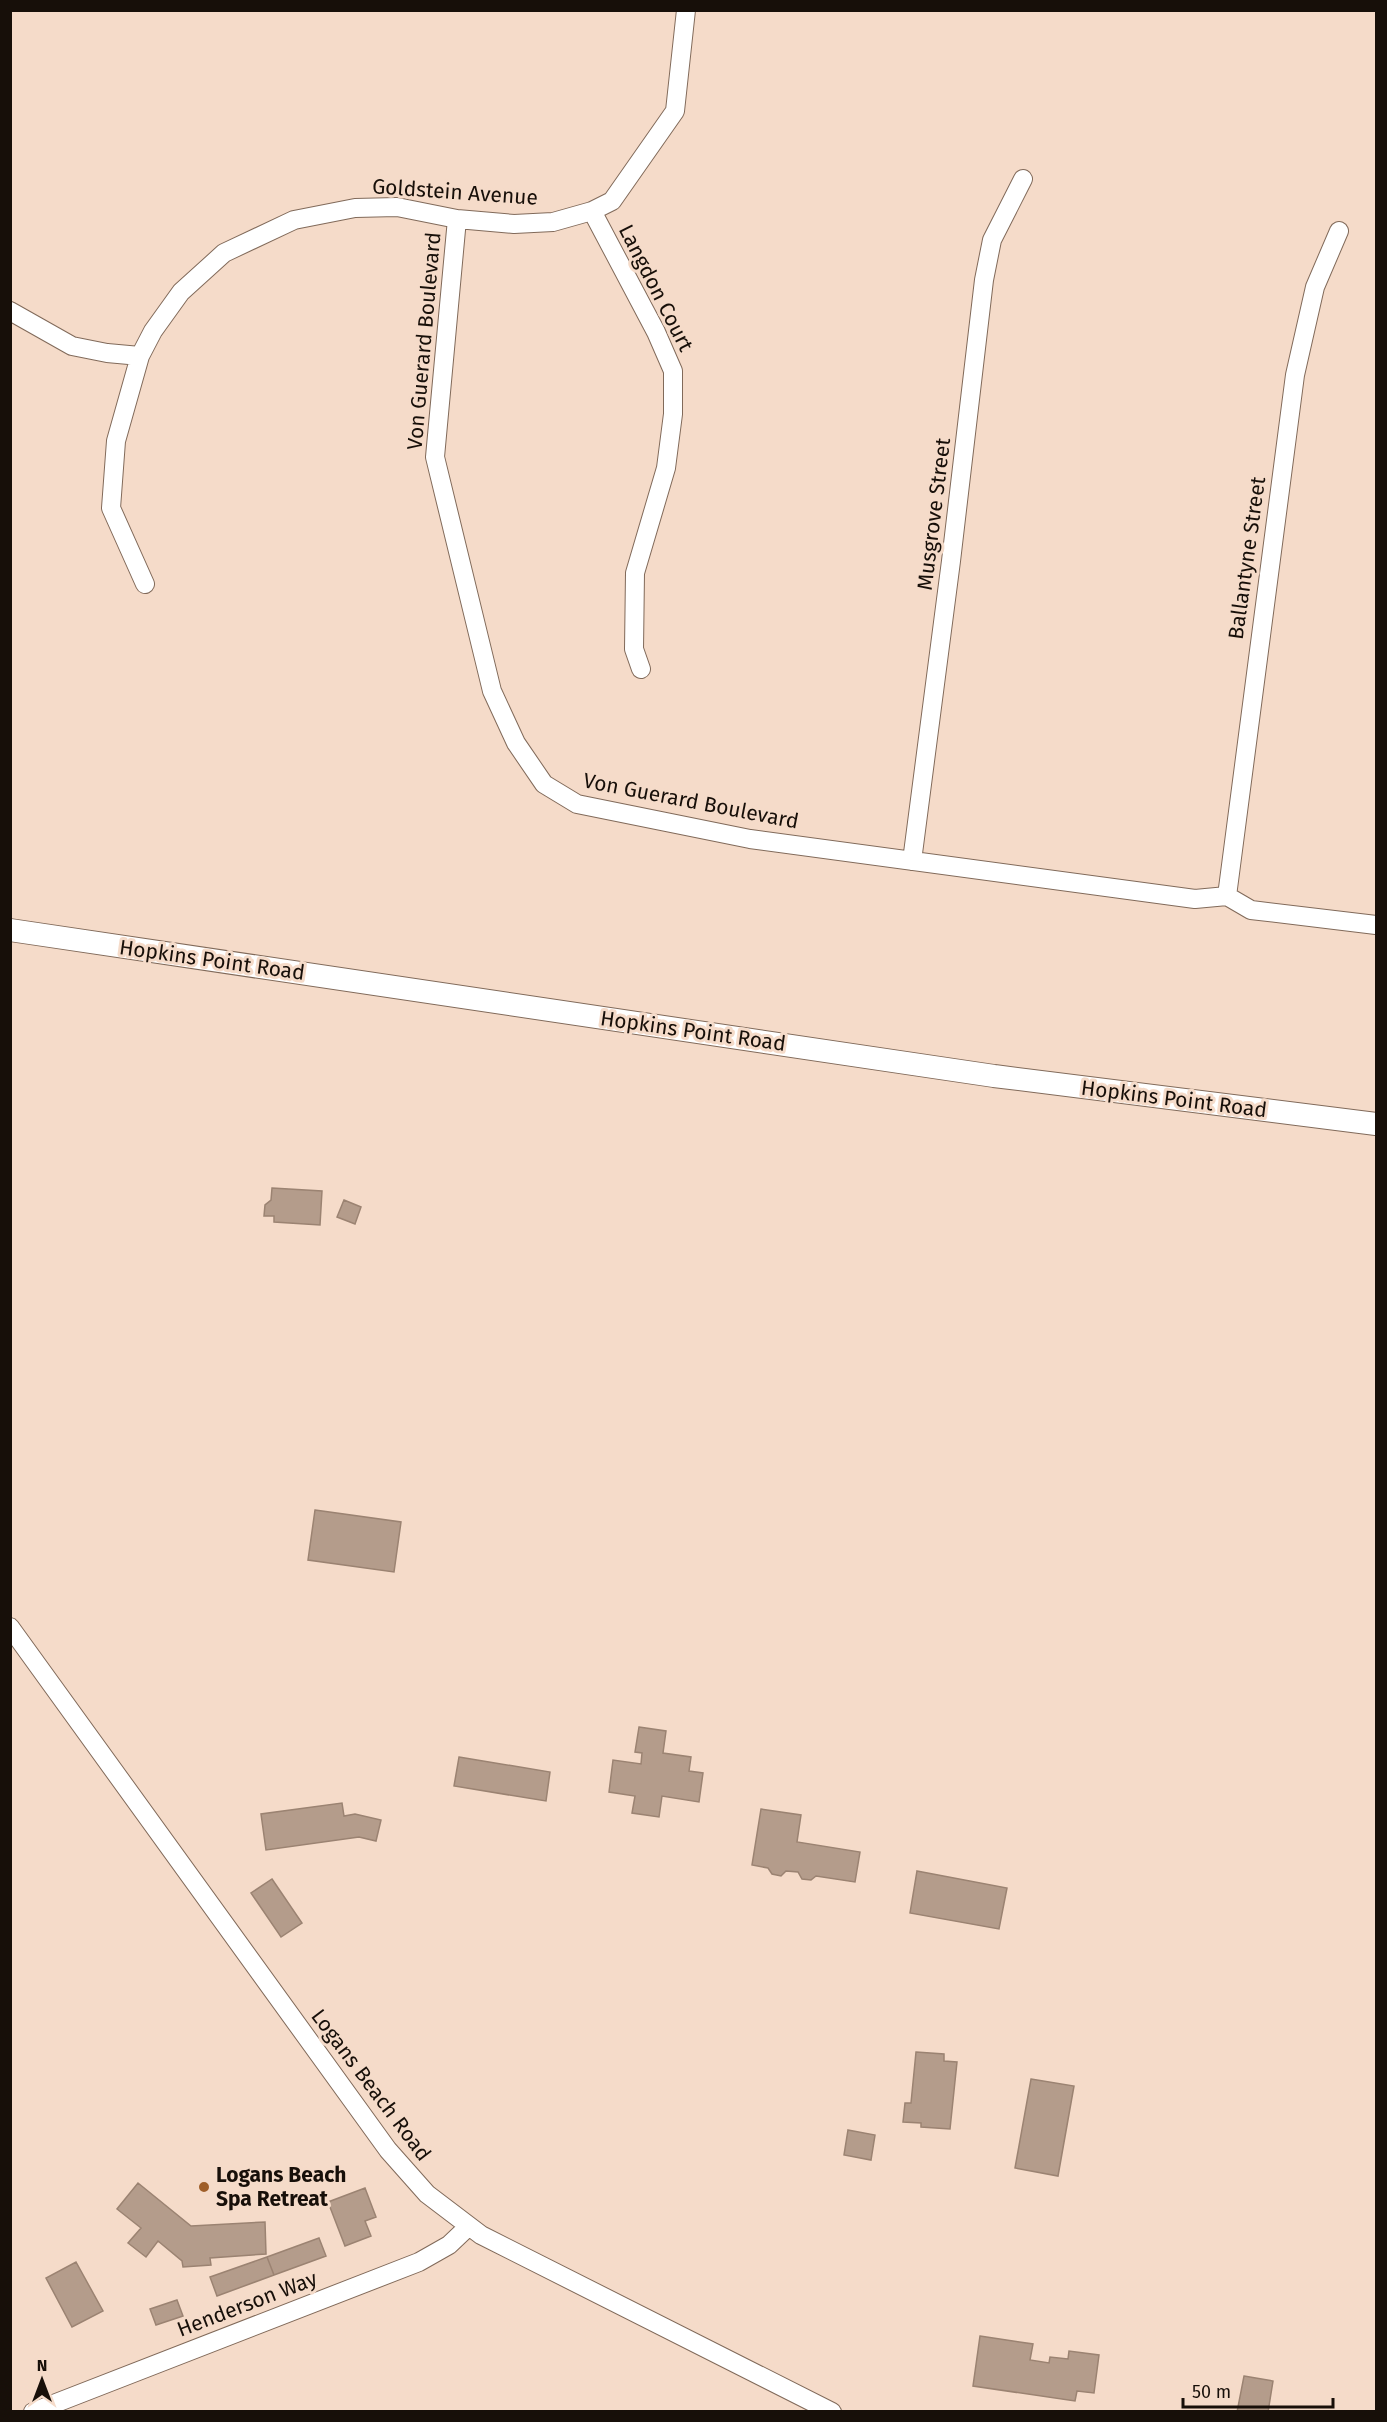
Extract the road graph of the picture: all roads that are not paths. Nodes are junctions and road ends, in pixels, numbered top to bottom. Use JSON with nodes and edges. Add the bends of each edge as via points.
{"nodes":[{"id":1,"x":686,"y":10,"type":"edge"},
{"id":2,"x":1023,"y":179,"type":"dead end"},
{"id":3,"x":592,"y":211,"type":"junction"},
{"id":4,"x":457,"y":219,"type":"junction"},
{"id":5,"x":1339,"y":231,"type":"dead end"},
{"id":6,"x":10,"y":311,"type":"edge"},
{"id":7,"x":140,"y":356,"type":"junction"},
{"id":8,"x":145,"y":584,"type":"dead end"},
{"id":9,"x":641,"y":669,"type":"dead end"},
{"id":10,"x":912,"y":861,"type":"junction"},
{"id":11,"x":1227,"y":896,"type":"junction"},
{"id":12,"x":1377,"y":925,"type":"edge"},
{"id":13,"x":10,"y":930,"type":"edge"},
{"id":14,"x":1377,"y":1124,"type":"edge"},
{"id":15,"x":10,"y":1627,"type":"edge"},
{"id":16,"x":470,"y":2226,"type":"junction"},
{"id":17,"x":33,"y":2412,"type":"edge"},
{"id":18,"x":832,"y":2412,"type":"edge"}],
"edges":[{"from":1,"to":3,"type":"street","name":"Goldstein Avenue","via":[[675,111],[612,201]]},
{"from":2,"to":10,"type":"street","name":"Musgrove Street","via":[[992,240],[984,280]]},
{"from":3,"to":4,"type":"street","name":"Goldstein Avenue","via":[[553,222],[514,224]]},
{"from":3,"to":9,"type":"street","name":"Langdon Court","via":[[673,371],[673,414],[666,468],[635,573],[634,649]]},
{"from":4,"to":7,"type":"street","name":"Goldstein Avenue","via":[[397,207],[355,208],[294,220],[224,253],[207,268],[181,292]]},
{"from":4,"to":10,"type":"street","name":"Von Guerard Boulevard","via":[[435,457],[492,691],[516,743],[544,784],[577,804],[634,817],[750,839]]},
{"from":5,"to":11,"type":"street","name":"Ballantyne Street","via":[[1315,287],[1294,375]]},
{"from":6,"to":7,"type":"street","via":[[72,346]]},
{"from":7,"to":8,"type":"street","name":"Goldstein Avenue","via":[[116,441],[111,508]]},
{"from":10,"to":11,"type":"street","name":"Von Guerard Boulevard","via":[[1195,899]]},
{"from":11,"to":12,"type":"street","via":[[1251,910]]},
{"from":13,"to":14,"type":"street","name":"Hopkins Point Road","via":[[994,1076]]},
{"from":15,"to":16,"type":"street","name":"Logans Beach Road","via":[[388,2150],[427,2194]]},
{"from":16,"to":17,"type":"street","name":"Henderson Way","via":[[449,2245],[419,2262]]},
{"from":16,"to":18,"type":"street","name":"Logans Beach Road"}]}
